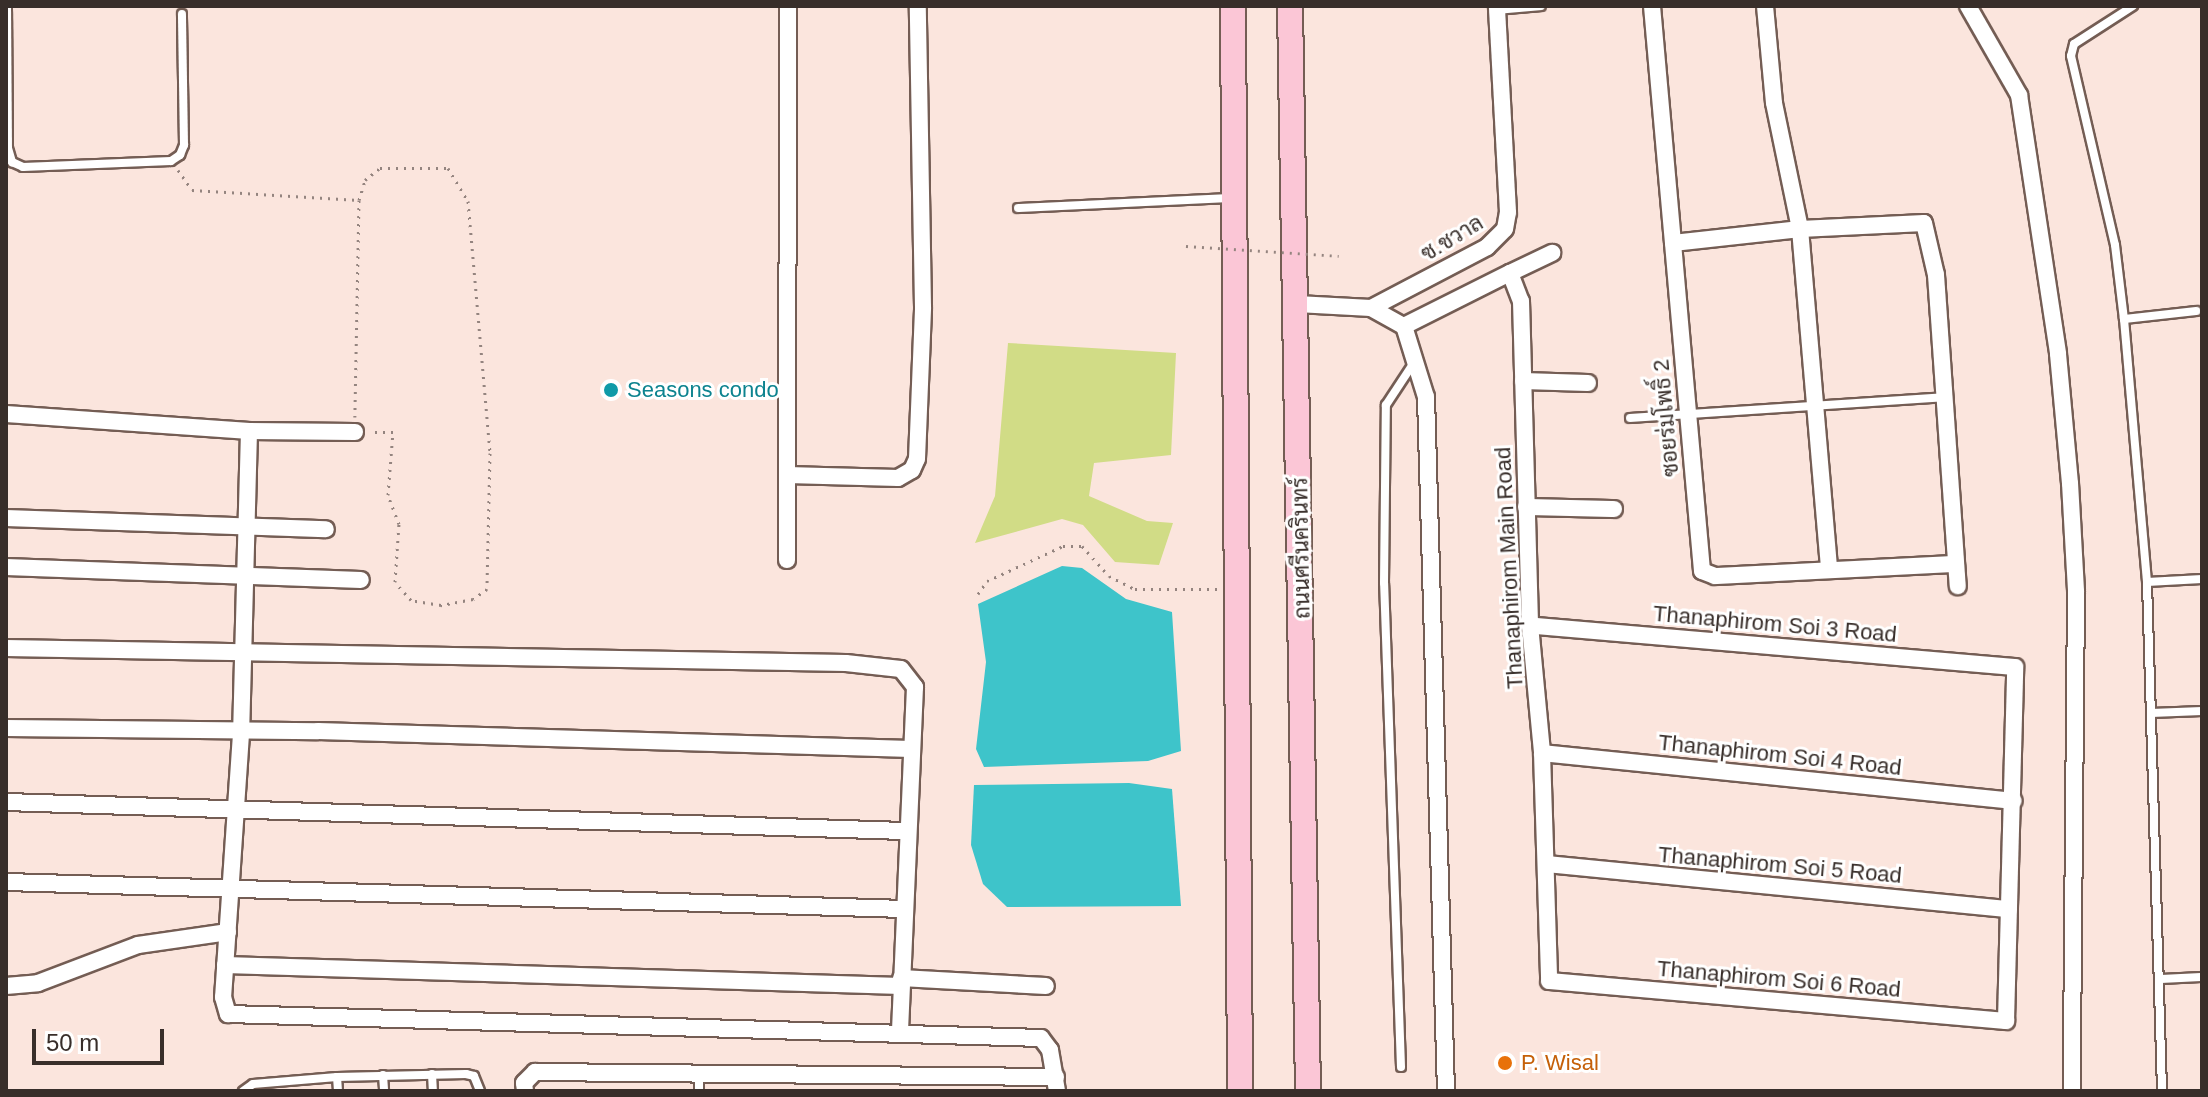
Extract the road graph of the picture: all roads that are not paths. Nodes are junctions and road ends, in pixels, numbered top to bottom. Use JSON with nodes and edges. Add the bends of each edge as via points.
{"nodes":[{"id":1,"x":7,"y":6,"type":"edge"},
{"id":2,"x":788,"y":6,"type":"edge"},
{"id":3,"x":918,"y":6,"type":"edge"},
{"id":4,"x":1233,"y":6,"type":"edge"},
{"id":5,"x":1290,"y":6,"type":"edge"},
{"id":6,"x":1541,"y":6,"type":"edge"},
{"id":7,"x":1652,"y":6,"type":"edge"},
{"id":8,"x":1765,"y":6,"type":"edge"},
{"id":9,"x":1968,"y":6,"type":"edge"},
{"id":10,"x":2133,"y":6,"type":"edge"},
{"id":11,"x":1497,"y":8,"type":"edge"},
{"id":12,"x":182,"y":14,"type":"dead end"},
{"id":13,"x":6,"y":31,"type":"edge"},
{"id":14,"x":1236,"y":198,"type":"junction"},
{"id":15,"x":1018,"y":208,"type":"dead end"},
{"id":16,"x":1800,"y":229,"type":"junction"},
{"id":17,"x":1673,"y":243,"type":"junction"},
{"id":18,"x":1552,"y":253,"type":"dead end"},
{"id":19,"x":1510,"y":273,"type":"junction"},
{"id":20,"x":1297,"y":304,"type":"junction"},
{"id":21,"x":1371,"y":308,"type":"junction"},
{"id":22,"x":2197,"y":311,"type":"dead end"},
{"id":23,"x":2124,"y":319,"type":"junction"},
{"id":24,"x":1404,"y":326,"type":"junction"},
{"id":25,"x":1417,"y":359,"type":"junction"},
{"id":26,"x":1523,"y":381,"type":"junction"},
{"id":27,"x":1588,"y":383,"type":"dead end"},
{"id":28,"x":1943,"y":397,"type":"junction"},
{"id":29,"x":1814,"y":406,"type":"junction"},
{"id":30,"x":6,"y":414,"type":"edge"},
{"id":31,"x":1689,"y":415,"type":"junction"},
{"id":32,"x":1630,"y":418,"type":"dead end"},
{"id":33,"x":249,"y":431,"type":"junction"},
{"id":34,"x":355,"y":432,"type":"road end"},
{"id":35,"x":787,"y":475,"type":"junction"},
{"id":36,"x":1526,"y":507,"type":"junction"},
{"id":37,"x":1614,"y":509,"type":"dead end"},
{"id":38,"x":6,"y":518,"type":"edge"},
{"id":39,"x":246,"y":524,"type":"junction"},
{"id":40,"x":326,"y":529,"type":"dead end"},
{"id":41,"x":787,"y":560,"type":"dead end"},
{"id":42,"x":1955,"y":564,"type":"junction"},
{"id":43,"x":6,"y":567,"type":"edge"},
{"id":44,"x":1829,"y":570,"type":"junction"},
{"id":45,"x":245,"y":573,"type":"junction"},
{"id":46,"x":2202,"y":579,"type":"edge"},
{"id":47,"x":361,"y":580,"type":"dead end"},
{"id":48,"x":2147,"y":582,"type":"junction"},
{"id":49,"x":1958,"y":586,"type":"dead end"},
{"id":50,"x":1530,"y":625,"type":"junction"},
{"id":51,"x":6,"y":648,"type":"edge"},
{"id":52,"x":241,"y":650,"type":"junction"},
{"id":53,"x":2202,"y":711,"type":"edge"},
{"id":54,"x":2151,"y":713,"type":"junction"},
{"id":55,"x":6,"y":728,"type":"edge"},
{"id":56,"x":241,"y":734,"type":"junction"},
{"id":57,"x":911,"y":749,"type":"junction"},
{"id":58,"x":1542,"y":753,"type":"junction"},
{"id":59,"x":2014,"y":801,"type":"junction"},
{"id":60,"x":6,"y":802,"type":"edge"},
{"id":61,"x":237,"y":807,"type":"junction"},
{"id":62,"x":905,"y":831,"type":"junction"},
{"id":63,"x":1547,"y":864,"type":"junction"},
{"id":64,"x":6,"y":882,"type":"edge"},
{"id":65,"x":231,"y":888,"type":"junction"},
{"id":66,"x":905,"y":909,"type":"junction"},
{"id":67,"x":2009,"y":909,"type":"junction"},
{"id":68,"x":228,"y":932,"type":"junction"},
{"id":69,"x":225,"y":965,"type":"junction"},
{"id":70,"x":2202,"y":977,"type":"edge"},
{"id":71,"x":2160,"y":979,"type":"junction"},
{"id":72,"x":1549,"y":981,"type":"joint"},
{"id":73,"x":901,"y":982,"type":"junction"},
{"id":74,"x":6,"y":986,"type":"edge"},
{"id":75,"x":1046,"y":986,"type":"dead end"},
{"id":76,"x":900,"y":1033,"type":"junction"},
{"id":77,"x":1401,"y":1067,"type":"dead end"},
{"id":78,"x":432,"y":1074,"type":"junction"},
{"id":79,"x":383,"y":1075,"type":"junction"},
{"id":80,"x":337,"y":1077,"type":"junction"},
{"id":81,"x":699,"y":1083,"type":"edge"},
{"id":82,"x":871,"y":1084,"type":"edge"},
{"id":83,"x":1056,"y":1084,"type":"edge"},
{"id":84,"x":291,"y":1086,"type":"edge"},
{"id":85,"x":243,"y":1091,"type":"edge"},
{"id":86,"x":338,"y":1091,"type":"edge"},
{"id":87,"x":384,"y":1091,"type":"edge"},
{"id":88,"x":433,"y":1091,"type":"edge"},
{"id":89,"x":480,"y":1091,"type":"edge"},
{"id":90,"x":525,"y":1091,"type":"edge"},
{"id":91,"x":1240,"y":1091,"type":"edge"},
{"id":92,"x":1308,"y":1091,"type":"edge"},
{"id":93,"x":1446,"y":1091,"type":"edge"},
{"id":94,"x":2072,"y":1091,"type":"edge"},
{"id":95,"x":2162,"y":1091,"type":"edge"}],
"edges":[{"from":1,"to":13,"type":"lane"},
{"from":2,"to":35,"type":"street"},
{"from":3,"to":35,"type":"street","via":[[923,253],[917,459],[912,470],[898,478]]},
{"from":4,"to":14,"type":"main road"},
{"from":5,"to":20,"type":"main road","name":"ถนนศรีนครินทร์"},
{"from":6,"to":11,"type":"lane"},
{"from":7,"to":17,"type":"street","name":"ซอยร่มโพธิ์ 2"},
{"from":8,"to":16,"type":"street","via":[[1774,103]]},
{"from":9,"to":94,"type":"street","via":[[2019,95],[2054,327],[2070,483],[2076,592]]},
{"from":10,"to":23,"type":"lane","via":[[2074,44],[2071,56],[2115,245]]},
{"from":11,"to":21,"type":"street","name":"ซ.ชวาล","via":[[1505,229],[1487,247]]},
{"from":12,"to":13,"type":"lane","via":[[184,145],[171,161],[23,167],[12,162]]},
{"from":14,"to":15,"type":"lane"},
{"from":14,"to":91,"type":"main road"},
{"from":16,"to":17,"type":"street"},
{"from":16,"to":28,"type":"street","via":[[1924,223],[1936,275]]},
{"from":16,"to":29,"type":"street"},
{"from":17,"to":31,"type":"street","name":"ซอยร่มโพธิ์ 2"},
{"from":18,"to":19,"type":"street"},
{"from":19,"to":24,"type":"street"},
{"from":19,"to":26,"type":"street","name":"Thanaphirom Main Road","via":[[1521,301]]},
{"from":20,"to":21,"type":"street"},
{"from":20,"to":92,"type":"main road","name":"ถนนศรีนครินทร์"},
{"from":21,"to":24,"type":"street"},
{"from":22,"to":23,"type":"lane"},
{"from":23,"to":48,"type":"lane"},
{"from":24,"to":25,"type":"street"},
{"from":25,"to":77,"type":"lane","via":[[1386,405],[1384,583]]},
{"from":25,"to":93,"type":"street","via":[[1426,397]]},
{"from":26,"to":27,"type":"street"},
{"from":26,"to":36,"type":"street","name":"Thanaphirom Main Road"},
{"from":28,"to":29,"type":"lane"},
{"from":28,"to":42,"type":"street"},
{"from":29,"to":31,"type":"lane"},
{"from":29,"to":44,"type":"street"},
{"from":30,"to":33,"type":"street"},
{"from":31,"to":32,"type":"lane"},
{"from":31,"to":44,"type":"street","name":"ซอยร่มโพธิ์ 2","via":[[1702,571],[1715,576]]},
{"from":33,"to":34,"type":"street"},
{"from":33,"to":39,"type":"street"},
{"from":35,"to":41,"type":"street"},
{"from":36,"to":37,"type":"street"},
{"from":36,"to":50,"type":"street","name":"Thanaphirom Main Road"},
{"from":38,"to":39,"type":"street"},
{"from":39,"to":40,"type":"street"},
{"from":39,"to":45,"type":"street"},
{"from":42,"to":44,"type":"street","name":"ซอยร่มโพธิ์ 2"},
{"from":42,"to":49,"type":"street"},
{"from":43,"to":45,"type":"street"},
{"from":45,"to":47,"type":"street"},
{"from":45,"to":52,"type":"street"},
{"from":46,"to":48,"type":"lane"},
{"from":48,"to":54,"type":"lane"},
{"from":50,"to":58,"type":"street","name":"Thanaphirom Main Road"},
{"from":50,"to":59,"type":"street","name":"Thanaphirom Soi 3 Road","via":[[2015,667]]},
{"from":51,"to":52,"type":"street"},
{"from":52,"to":56,"type":"street"},
{"from":52,"to":57,"type":"street","via":[[846,663],[901,669],[915,687]]},
{"from":53,"to":54,"type":"lane"},
{"from":54,"to":71,"type":"lane"},
{"from":55,"to":56,"type":"street"},
{"from":56,"to":57,"type":"street","via":[[318,731]]},
{"from":56,"to":61,"type":"street"},
{"from":57,"to":62,"type":"street"},
{"from":58,"to":59,"type":"street","name":"Thanaphirom Soi 4 Road"},
{"from":58,"to":63,"type":"street","name":"Thanaphirom Main Road"},
{"from":59,"to":67,"type":"street"},
{"from":60,"to":61,"type":"street"},
{"from":61,"to":62,"type":"street"},
{"from":61,"to":65,"type":"street"},
{"from":62,"to":66,"type":"street"},
{"from":63,"to":67,"type":"street","name":"Thanaphirom Soi 5 Road"},
{"from":63,"to":72,"type":"street","name":"Thanaphirom Main Road"},
{"from":64,"to":65,"type":"street"},
{"from":65,"to":66,"type":"street"},
{"from":65,"to":68,"type":"street"},
{"from":66,"to":73,"type":"street"},
{"from":67,"to":72,"type":"street","name":"Thanaphirom Soi 6 Road","via":[[2006,1021]]},
{"from":68,"to":69,"type":"street"},
{"from":68,"to":74,"type":"street","via":[[138,945],[38,983]]},
{"from":69,"to":73,"type":"street"},
{"from":69,"to":76,"type":"street","via":[[224,1008],[235,1018]]},
{"from":70,"to":71,"type":"lane"},
{"from":71,"to":95,"type":"lane"},
{"from":73,"to":75,"type":"street"},
{"from":73,"to":76,"type":"street"},
{"from":76,"to":83,"type":"street","via":[[1041,1038],[1050,1050]]},
{"from":78,"to":79,"type":"lane"},
{"from":78,"to":88,"type":"lane"},
{"from":78,"to":89,"type":"lane","via":[[474,1076]]},
{"from":79,"to":80,"type":"lane"},
{"from":79,"to":87,"type":"lane"},
{"from":80,"to":84,"type":"lane"},
{"from":80,"to":86,"type":"lane"},
{"from":81,"to":82,"type":"street"},
{"from":81,"to":90,"type":"street","via":[[535,1072],[524,1083]]},
{"from":82,"to":83,"type":"street"},
{"from":84,"to":85,"type":"lane","via":[[253,1084]]}]}
